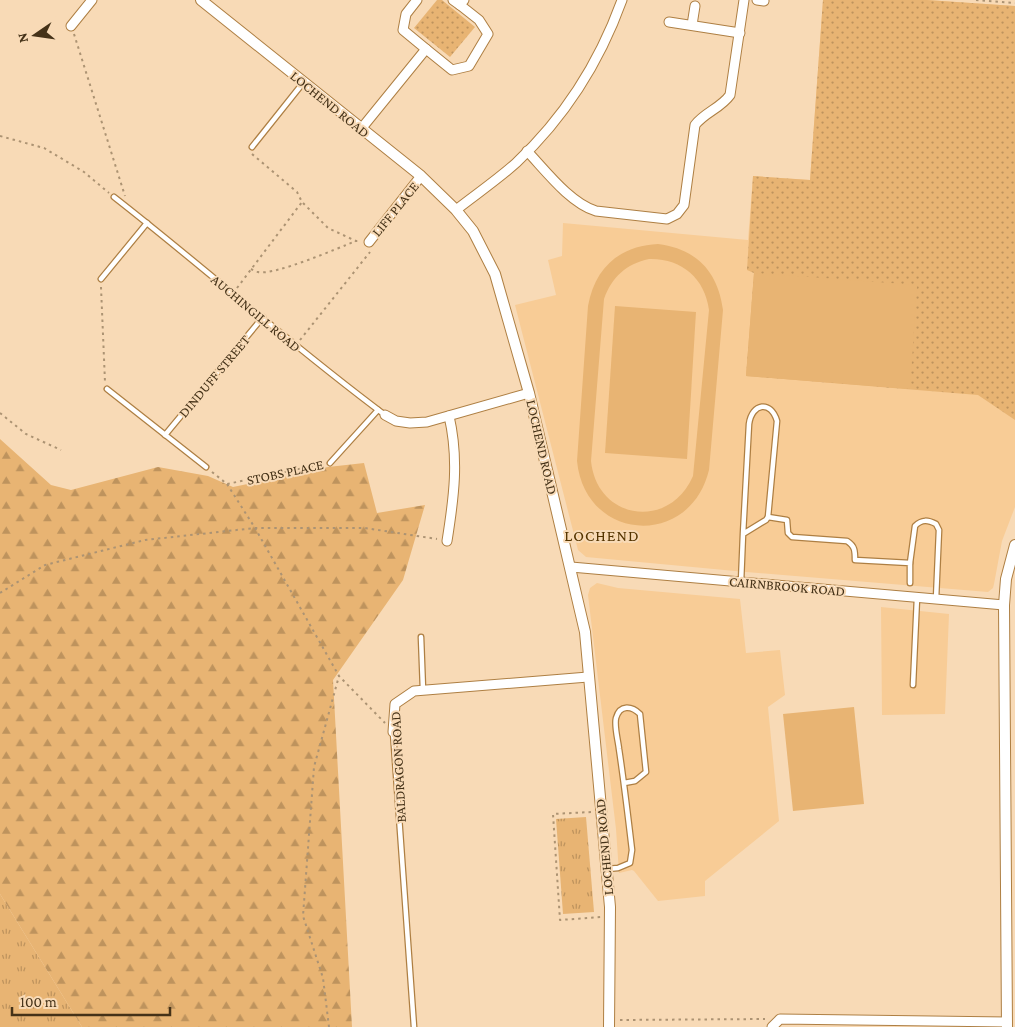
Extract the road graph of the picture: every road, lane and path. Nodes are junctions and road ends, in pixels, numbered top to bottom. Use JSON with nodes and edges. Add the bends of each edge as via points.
{"nodes":[{"id":1,"x":92,"y":0,"type":"edge"},
{"id":2,"x":201,"y":0,"type":"edge"},
{"id":3,"x":417,"y":0,"type":"edge"},
{"id":4,"x":622,"y":0,"type":"edge"},
{"id":5,"x":744,"y":0,"type":"edge"},
{"id":6,"x":976,"y":0,"type":"edge"},
{"id":7,"x":459,"y":2,"type":"edge"},
{"id":8,"x":1015,"y":3,"type":"edge"},
{"id":9,"x":695,"y":6,"type":"dead end"},
{"id":10,"x":669,"y":22,"type":"dead end"},
{"id":11,"x":71,"y":26,"type":"joint"},
{"id":12,"x":692,"y":26,"type":"junction"},
{"id":13,"x":740,"y":32,"type":"junction"},
{"id":14,"x":426,"y":49,"type":"junction"},
{"id":15,"x":303,"y":83,"type":"junction"},
{"id":16,"x":362,"y":129,"type":"junction"},
{"id":17,"x":0,"y":136,"type":"edge"},
{"id":18,"x":252,"y":147,"type":"joint"},
{"id":19,"x":527,"y":151,"type":"junction"},
{"id":20,"x":421,"y":176,"type":"junction"},
{"id":21,"x":114,"y":196,"type":"joint"},
{"id":22,"x":302,"y":202,"type":"junction"},
{"id":23,"x":129,"y":208,"type":"junction"},
{"id":24,"x":456,"y":210,"type":"junction"},
{"id":25,"x":147,"y":222,"type":"junction"},
{"id":26,"x":356,"y":242,"type":"junction"},
{"id":27,"x":368,"y":242,"type":"junction"},
{"id":28,"x":251,"y":269,"type":"junction"},
{"id":29,"x":100,"y":279,"type":"joint"},
{"id":30,"x":233,"y":292,"type":"junction"},
{"id":31,"x":263,"y":317,"type":"junction"},
{"id":32,"x":296,"y":346,"type":"junction"},
{"id":33,"x":107,"y":389,"type":"joint"},
{"id":34,"x":530,"y":393,"type":"junction"},
{"id":35,"x":381,"y":412,"type":"junction"},
{"id":36,"x":0,"y":413,"type":"edge"},
{"id":37,"x":449,"y":416,"type":"junction"},
{"id":38,"x":166,"y":435,"type":"junction"},
{"id":39,"x":61,"y":450,"type":"dead end"},
{"id":40,"x":330,"y":463,"type":"joint"},
{"id":41,"x":206,"y":467,"type":"joint"},
{"id":42,"x":227,"y":484,"type":"junction"},
{"id":43,"x":768,"y":517,"type":"junction"},
{"id":44,"x":255,"y":528,"type":"junction"},
{"id":45,"x":743,"y":534,"type":"junction"},
{"id":46,"x":447,"y":541,"type":"joint"},
{"id":47,"x":1015,"y":546,"type":"edge"},
{"id":48,"x":910,"y":563,"type":"junction"},
{"id":49,"x":570,"y":566,"type":"junction"},
{"id":50,"x":741,"y":582,"type":"junction"},
{"id":51,"x":910,"y":583,"type":"dead end"},
{"id":52,"x":0,"y":593,"type":"edge"},
{"id":53,"x":917,"y":598,"type":"junction"},
{"id":54,"x":936,"y":599,"type":"junction"},
{"id":55,"x":1004,"y":605,"type":"junction"},
{"id":56,"x":421,"y":637,"type":"dead end"},
{"id":57,"x":339,"y":676,"type":"junction"},
{"id":58,"x":588,"y":677,"type":"junction"},
{"id":59,"x":913,"y":685,"type":"dead end"},
{"id":60,"x":424,"y":690,"type":"junction"},
{"id":61,"x":393,"y":732,"type":"junction"},
{"id":62,"x":624,"y":782,"type":"junction"},
{"id":63,"x":601,"y":811,"type":"junction"},
{"id":64,"x":1010,"y":842,"type":"edge"},
{"id":65,"x":606,"y":869,"type":"junction"},
{"id":66,"x":610,"y":916,"type":"junction"},
{"id":67,"x":780,"y":1019,"type":"junction"},
{"id":68,"x":609,"y":1023,"type":"edge"},
{"id":69,"x":886,"y":1024,"type":"edge"},
{"id":70,"x":1007,"y":1024,"type":"edge"},
{"id":71,"x":329,"y":1027,"type":"edge"},
{"id":72,"x":414,"y":1027,"type":"edge"},
{"id":73,"x":772,"y":1027,"type":"edge"}],
"edges":[{"from":1,"to":11,"type":"street"},
{"from":2,"to":15,"type":"street","name":"LOCHEND ROAD"},
{"from":3,"to":14,"type":"street","via":[[406,14],[403,30]]},
{"from":4,"to":19,"type":"street","via":[[599,56],[581,85]]},
{"from":5,"to":13,"type":"street"},
{"from":6,"to":8,"type":"path"},
{"from":7,"to":14,"type":"street","via":[[479,20],[488,34],[469,66],[452,70]]},
{"from":9,"to":12,"type":"street"},
{"from":10,"to":12,"type":"street"},
{"from":11,"to":23,"type":"path"},
{"from":12,"to":13,"type":"street"},
{"from":13,"to":19,"type":"street","via":[[730,95],[703,117],[693,131],[684,204],[672,218],[596,211],[582,205]]},
{"from":14,"to":16,"type":"street"},
{"from":15,"to":16,"type":"street","name":"LOCHEND ROAD"},
{"from":15,"to":18,"type":"lane"},
{"from":16,"to":20,"type":"street","name":"LOCHEND ROAD"},
{"from":17,"to":21,"type":"path","via":[[44,148],[84,172]]},
{"from":18,"to":22,"type":"path","via":[[252,155],[297,192]]},
{"from":19,"to":24,"type":"street"},
{"from":20,"to":24,"type":"street","name":"LOCHEND ROAD"},
{"from":20,"to":27,"type":"street","name":"LIFF PLACE"},
{"from":21,"to":23,"type":"lane","name":"AUCHINGILL ROAD"},
{"from":22,"to":26,"type":"path","via":[[328,228]]},
{"from":22,"to":28,"type":"path"},
{"from":23,"to":25,"type":"lane","name":"AUCHINGILL ROAD"},
{"from":24,"to":34,"type":"street","name":"LOCHEND ROAD","via":[[480,243],[495,274]]},
{"from":25,"to":29,"type":"lane"},
{"from":25,"to":30,"type":"lane","name":"AUCHINGILL ROAD"},
{"from":26,"to":27,"type":"path"},
{"from":26,"to":28,"type":"path","via":[[267,272],[258,273]]},
{"from":27,"to":32,"type":"path","via":[[372,250]]},
{"from":28,"to":30,"type":"path"},
{"from":29,"to":33,"type":"path"},
{"from":30,"to":31,"type":"lane","name":"AUCHINGILL ROAD"},
{"from":31,"to":32,"type":"lane","name":"AUCHINGILL ROAD"},
{"from":31,"to":38,"type":"lane","name":"DINDUFF STREET"},
{"from":32,"to":35,"type":"lane","name":"AUCHINGILL ROAD"},
{"from":33,"to":38,"type":"lane"},
{"from":34,"to":37,"type":"street","name":"AUCHINGILL ROAD"},
{"from":34,"to":49,"type":"street","name":"LOCHEND ROAD"},
{"from":35,"to":37,"type":"street","name":"AUCHINGILL ROAD","via":[[396,421],[410,424]]},
{"from":35,"to":40,"type":"lane","name":"STOBS PLACE"},
{"from":36,"to":39,"type":"path","via":[[26,434]]},
{"from":37,"to":46,"type":"street","via":[[454,440],[454,498]]},
{"from":38,"to":41,"type":"lane"},
{"from":40,"to":42,"type":"path","name":"STOBS PLACE"},
{"from":41,"to":42,"type":"path","name":"STOBS PLACE"},
{"from":42,"to":44,"type":"path"},
{"from":43,"to":45,"type":"lane"},
{"from":43,"to":45,"type":"lane","via":[[777,421],[770,409],[761,406],[750,415]]},
{"from":43,"to":48,"type":"lane","via":[[787,520],[788,533],[792,537],[846,541],[855,550],[855,560]]},
{"from":44,"to":46,"type":"path","via":[[365,528]]},
{"from":44,"to":52,"type":"path","via":[[145,540],[45,565]]},
{"from":44,"to":57,"type":"path"},
{"from":45,"to":50,"type":"lane"},
{"from":47,"to":55,"type":"street","via":[[1006,579]]},
{"from":48,"to":51,"type":"lane"},
{"from":48,"to":54,"type":"lane","via":[[915,526],[925,520],[936,524],[939,530]]},
{"from":49,"to":50,"type":"street","name":"CAIRNBROOK ROAD"},
{"from":49,"to":58,"type":"street","name":"LOCHEND ROAD","via":[[585,632]]},
{"from":50,"to":53,"type":"street","name":"CAIRNBROOK ROAD"},
{"from":53,"to":54,"type":"street","name":"CAIRNBROOK ROAD"},
{"from":53,"to":59,"type":"lane"},
{"from":54,"to":55,"type":"street","name":"CAIRNBROOK ROAD"},
{"from":55,"to":64,"type":"street"},
{"from":56,"to":60,"type":"lane"},
{"from":57,"to":61,"type":"path"},
{"from":57,"to":71,"type":"path","via":[[314,767],[303,916],[323,978]]},
{"from":58,"to":60,"type":"street","name":"BALDRAGON ROAD"},
{"from":58,"to":63,"type":"street","name":"LOCHEND ROAD"},
{"from":60,"to":61,"type":"street","name":"BALDRAGON ROAD","via":[[414,691],[394,704]]},
{"from":61,"to":72,"type":"lane","name":"BALDRAGON ROAD"},
{"from":62,"to":62,"type":"lane","via":[[616,719],[619,711],[626,707],[634,708],[640,714],[646,772],[641,778]]},
{"from":62,"to":65,"type":"lane","via":[[632,850],[630,862]]},
{"from":63,"to":65,"type":"street","name":"LOCHEND ROAD"},
{"from":63,"to":66,"type":"path","via":[[553,814],[560,920]]},
{"from":64,"to":70,"type":"street"},
{"from":65,"to":66,"type":"street","name":"LOCHEND ROAD"},
{"from":66,"to":68,"type":"street","name":"LOCHEND ROAD"},
{"from":67,"to":68,"type":"path"},
{"from":67,"to":69,"type":"street"},
{"from":67,"to":73,"type":"street"},
{"from":69,"to":70,"type":"street"}]}
